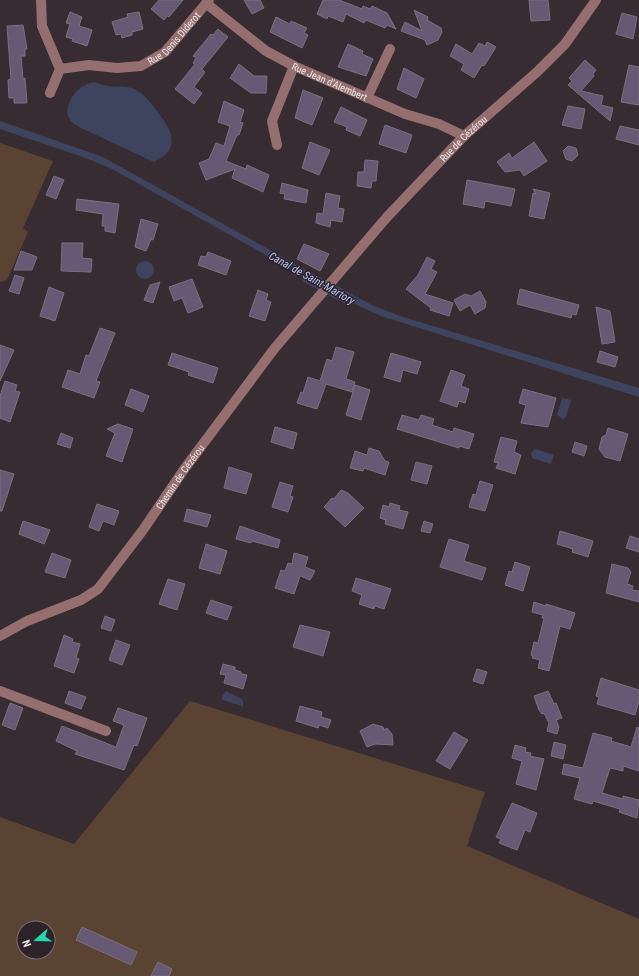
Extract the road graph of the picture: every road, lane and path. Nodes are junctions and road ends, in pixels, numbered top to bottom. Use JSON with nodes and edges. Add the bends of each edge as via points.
{"nodes":[{"id":1,"x":40,"y":0,"type":"edge"},
{"id":2,"x":596,"y":0,"type":"edge"},
{"id":3,"x":208,"y":2,"type":"edge"},
{"id":4,"x":390,"y":49,"type":"dead end"},
{"id":5,"x":294,"y":66,"type":"junction"},
{"id":6,"x":60,"y":69,"type":"junction"},
{"id":7,"x":50,"y":93,"type":"dead end"},
{"id":8,"x":367,"y":98,"type":"junction"},
{"id":9,"x":464,"y":136,"type":"junction"},
{"id":10,"x":277,"y":145,"type":"dead end"},
{"id":11,"x":332,"y":282,"type":"joint"},
{"id":12,"x":0,"y":636,"type":"edge"},
{"id":13,"x":0,"y":691,"type":"edge"},
{"id":14,"x":106,"y":731,"type":"dead end"}],
"edges":[{"from":1,"to":6,"type":"street","via":[[42,26]]},
{"from":2,"to":9,"type":"street","name":"Rue de Cézérou","via":[[565,44]]},
{"from":3,"to":5,"type":"street","name":"Rue Jean d'Alembert","via":[[266,51]]},
{"from":3,"to":6,"type":"street","name":"Rue Denis Diderot","via":[[165,52],[141,66],[117,68],[89,65]]},
{"from":4,"to":8,"type":"street"},
{"from":5,"to":8,"type":"street","name":"Rue Jean d'Alembert"},
{"from":5,"to":10,"type":"street","via":[[272,121]]},
{"from":6,"to":7,"type":"street"},
{"from":8,"to":9,"type":"street","name":"Rue Jean d'Alembert","via":[[405,114],[439,124]]},
{"from":9,"to":11,"type":"street","name":"Rue de Cézérou","via":[[387,217]]},
{"from":11,"to":12,"type":"street","name":"Chemin de Cézérou","via":[[270,355],[98,590],[81,600],[27,621]]},
{"from":13,"to":14,"type":"street"}]}
